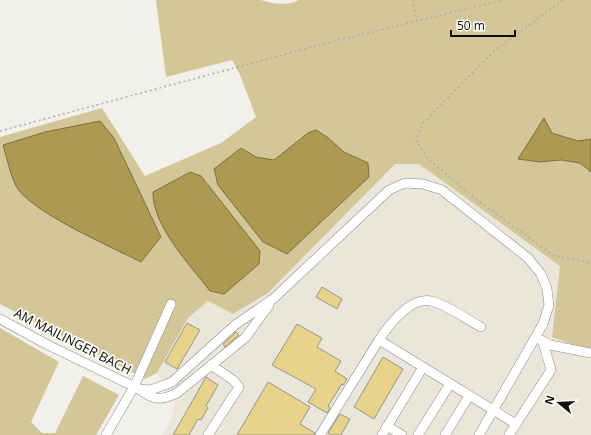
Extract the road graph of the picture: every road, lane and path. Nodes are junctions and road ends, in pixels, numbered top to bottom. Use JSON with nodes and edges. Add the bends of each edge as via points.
{"nodes":[{"id":1,"x":412,"y":0,"type":"edge"},
{"id":2,"x":503,"y":0,"type":"edge"},
{"id":3,"x":563,"y":0,"type":"edge"},
{"id":4,"x":416,"y":21,"type":"junction"},
{"id":5,"x":0,"y":130,"type":"edge"},
{"id":6,"x":591,"y":263,"type":"edge"},
{"id":7,"x":273,"y":299,"type":"junction"},
{"id":8,"x":171,"y":304,"type":"dead end"},
{"id":9,"x":0,"y":319,"type":"edge"},
{"id":10,"x":481,"y":327,"type":"dead end"},
{"id":11,"x":540,"y":339,"type":"junction"},
{"id":12,"x":379,"y":340,"type":"junction"},
{"id":13,"x":591,"y":353,"type":"edge"},
{"id":14,"x":211,"y":365,"type":"junction"},
{"id":15,"x":423,"y":367,"type":"junction"},
{"id":16,"x":450,"y":384,"type":"junction"},
{"id":17,"x":137,"y":388,"type":"junction"},
{"id":18,"x":469,"y":396,"type":"junction"},
{"id":19,"x":493,"y":411,"type":"junction"},
{"id":20,"x":516,"y":424,"type":"junction"},
{"id":21,"x":387,"y":426,"type":"junction"},
{"id":22,"x":106,"y":435,"type":"edge"},
{"id":23,"x":208,"y":435,"type":"edge"},
{"id":24,"x":320,"y":435,"type":"edge"},
{"id":25,"x":382,"y":435,"type":"edge"},
{"id":26,"x":402,"y":435,"type":"edge"},
{"id":27,"x":418,"y":435,"type":"edge"},
{"id":28,"x":444,"y":435,"type":"edge"},
{"id":29,"x":479,"y":435,"type":"edge"},
{"id":30,"x":509,"y":435,"type":"edge"}],
"edges":[{"from":1,"to":4,"type":"path"},
{"from":2,"to":4,"type":"path"},
{"from":3,"to":6,"type":"path","via":[[493,52],[424,123],[416,140],[428,159],[473,197],[553,255]]},
{"from":4,"to":5,"type":"path"},
{"from":7,"to":11,"type":"street","via":[[389,190],[405,183],[424,184],[442,190],[528,258],[541,274],[547,289],[548,305]]},
{"from":7,"to":14,"type":"street","via":[[246,337]]},
{"from":7,"to":17,"type":"street","via":[[235,325],[172,382],[151,390]]},
{"from":8,"to":17,"type":"street"},
{"from":9,"to":17,"type":"street","name":"AM MAILINGER BACH"},
{"from":10,"to":12,"type":"street","via":[[430,301],[407,309],[390,323]]},
{"from":11,"to":13,"type":"street","via":[[550,345]]},
{"from":11,"to":19,"type":"street"},
{"from":11,"to":20,"type":"street","via":[[551,370]]},
{"from":12,"to":15,"type":"street"},
{"from":12,"to":24,"type":"street"},
{"from":14,"to":17,"type":"street","via":[[168,398],[149,397]]},
{"from":14,"to":23,"type":"street","via":[[234,380],[239,387]]},
{"from":15,"to":16,"type":"street"},
{"from":15,"to":21,"type":"street"},
{"from":16,"to":18,"type":"street"},
{"from":16,"to":27,"type":"street"},
{"from":17,"to":22,"type":"street","name":"AM MAILINGER BACH"},
{"from":18,"to":19,"type":"street"},
{"from":18,"to":28,"type":"street"},
{"from":19,"to":20,"type":"street"},
{"from":19,"to":29,"type":"street"},
{"from":20,"to":30,"type":"street"},
{"from":21,"to":25,"type":"street"},
{"from":21,"to":26,"type":"street"}]}
